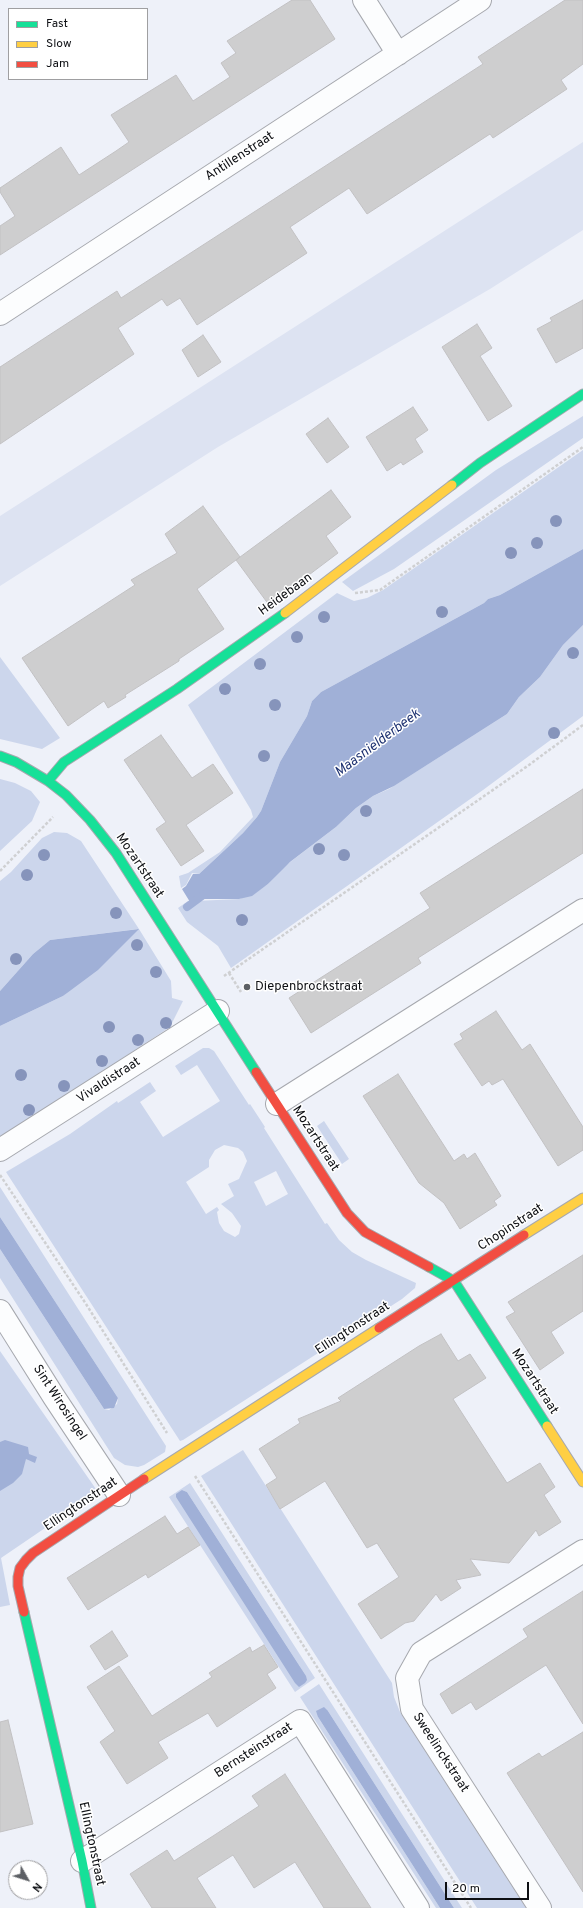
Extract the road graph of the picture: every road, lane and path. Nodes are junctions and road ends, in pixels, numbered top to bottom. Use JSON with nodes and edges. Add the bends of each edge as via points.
{"nodes":[{"id":1,"x":364,"y":0,"type":"edge"},
{"id":2,"x":480,"y":0,"type":"edge"},
{"id":3,"x":398,"y":54,"type":"junction"},
{"id":4,"x":0,"y":314,"type":"edge"},
{"id":5,"x":583,"y":394,"type":"edge"},
{"id":6,"x":583,"y":447,"type":"edge"},
{"id":7,"x":350,"y":594,"type":"dead end"},
{"id":8,"x":583,"y":725,"type":"edge"},
{"id":9,"x":0,"y":756,"type":"edge"},
{"id":10,"x":48,"y":782,"type":"junction"},
{"id":11,"x":66,"y":795,"type":"junction"},
{"id":12,"x":0,"y":871,"type":"edge"},
{"id":13,"x":583,"y":910,"type":"edge"},
{"id":14,"x":229,"y":973,"type":"junction"},
{"id":15,"x":204,"y":990,"type":"junction"},
{"id":16,"x":240,"y":992,"type":"dead end"},
{"id":17,"x":218,"y":1011,"type":"junction"},
{"id":18,"x":277,"y":1104,"type":"junction"},
{"id":19,"x":0,"y":1150,"type":"edge"},
{"id":20,"x":0,"y":1175,"type":"edge"},
{"id":21,"x":583,"y":1198,"type":"edge"},
{"id":22,"x":454,"y":1281,"type":"junction"},
{"id":23,"x":0,"y":1311,"type":"edge"},
{"id":24,"x":181,"y":1454,"type":"junction"},
{"id":25,"x":583,"y":1482,"type":"edge"},
{"id":26,"x":119,"y":1495,"type":"junction"},
{"id":27,"x":583,"y":1551,"type":"edge"},
{"id":28,"x":82,"y":1861,"type":"junction"},
{"id":29,"x":91,"y":1908,"type":"edge"},
{"id":30,"x":418,"y":1908,"type":"edge"},
{"id":31,"x":471,"y":1908,"type":"edge"},
{"id":32,"x":540,"y":1908,"type":"edge"}],
"edges":[{"from":1,"to":3,"type":"street"},
{"from":2,"to":3,"type":"street","name":"Antillenstraat"},
{"from":3,"to":4,"type":"street","name":"Antillenstraat"},
{"from":5,"to":10,"type":"street","name":"Heidebaan","via":[[480,463],[304,599],[177,689],[64,762]]},
{"from":6,"to":7,"type":"path","via":[[380,590]]},
{"from":8,"to":14,"type":"path"},
{"from":9,"to":10,"type":"street","via":[[16,762]]},
{"from":10,"to":11,"type":"street","name":"Mozartstraat"},
{"from":11,"to":12,"type":"path","via":[[53,817]]},
{"from":11,"to":15,"type":"street","name":"Mozartstraat","via":[[116,853]]},
{"from":13,"to":18,"type":"street"},
{"from":14,"to":15,"type":"path"},
{"from":14,"to":16,"type":"path"},
{"from":15,"to":17,"type":"street","name":"Mozartstraat"},
{"from":17,"to":18,"type":"street","name":"Mozartstraat"},
{"from":17,"to":19,"type":"street","name":"Vivaldistraat"},
{"from":18,"to":22,"type":"street","name":"Mozartstraat","via":[[347,1213],[365,1232]]},
{"from":20,"to":24,"type":"path"},
{"from":21,"to":22,"type":"street","name":"Chopinstraat"},
{"from":22,"to":24,"type":"street","name":"Ellingtonstraat"},
{"from":22,"to":25,"type":"street","name":"Mozartstraat"},
{"from":23,"to":26,"type":"street","name":"Sint Wirosingel"},
{"from":24,"to":26,"type":"street","name":"Ellingtonstraat"},
{"from":24,"to":31,"type":"path"},
{"from":26,"to":28,"type":"street","name":"Ellingtonstraat","via":[[33,1553],[20,1568],[18,1577]]},
{"from":27,"to":32,"type":"street","name":"Sweelinckstraat","via":[[421,1653],[407,1678],[412,1709]]},
{"from":28,"to":29,"type":"street","name":"Ellingtonstraat"},
{"from":28,"to":30,"type":"street","name":"Bernsteinstraat","via":[[300,1721]]}]}
